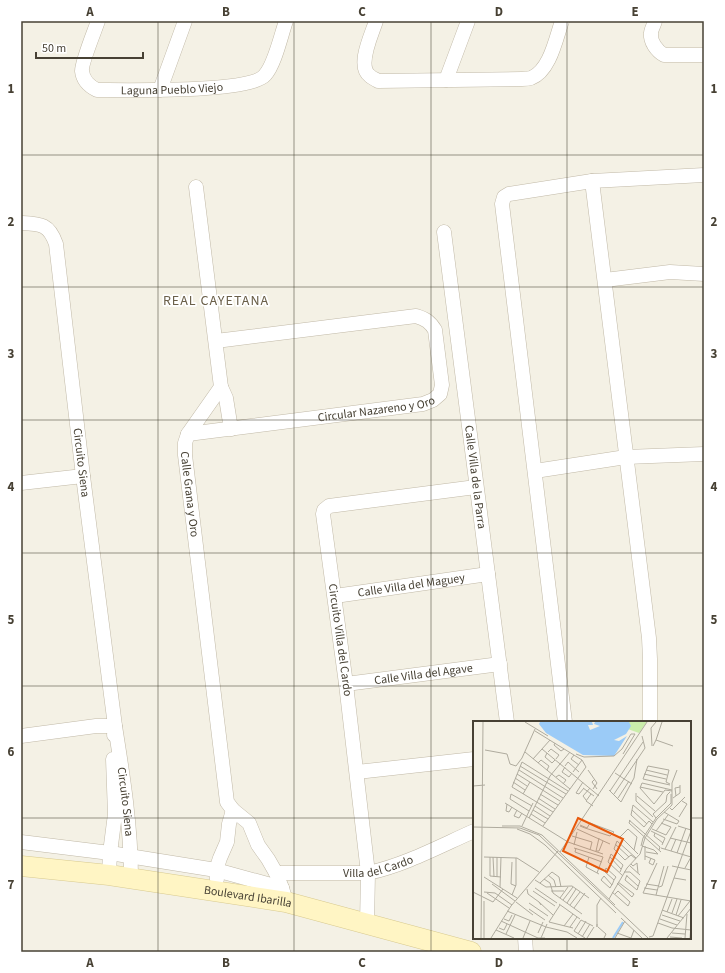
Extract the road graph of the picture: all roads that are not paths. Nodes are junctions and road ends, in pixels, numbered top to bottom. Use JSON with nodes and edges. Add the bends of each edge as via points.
{"nodes":[{"id":1,"x":98,"y":21,"type":"edge"},
{"id":2,"x":185,"y":21,"type":"edge"},
{"id":3,"x":286,"y":21,"type":"edge"},
{"id":4,"x":376,"y":21,"type":"edge"},
{"id":5,"x":468,"y":21,"type":"edge"},
{"id":6,"x":562,"y":21,"type":"edge"},
{"id":7,"x":656,"y":21,"type":"edge"},
{"id":8,"x":704,"y":55,"type":"edge"},
{"id":9,"x":446,"y":80,"type":"junction"},
{"id":10,"x":160,"y":90,"type":"junction"},
{"id":11,"x":704,"y":175,"type":"edge"},
{"id":12,"x":592,"y":181,"type":"junction"},
{"id":13,"x":196,"y":187,"type":"dead end"},
{"id":14,"x":21,"y":223,"type":"edge"},
{"id":15,"x":444,"y":232,"type":"dead end"},
{"id":16,"x":704,"y":274,"type":"edge"},
{"id":17,"x":605,"y":280,"type":"junction"},
{"id":18,"x":216,"y":341,"type":"junction"},
{"id":19,"x":221,"y":387,"type":"junction"},
{"id":20,"x":231,"y":429,"type":"junction"},
{"id":21,"x":188,"y":434,"type":"junction"},
{"id":22,"x":704,"y":454,"type":"edge"},
{"id":23,"x":626,"y":457,"type":"junction"},
{"id":24,"x":535,"y":471,"type":"junction"},
{"id":25,"x":83,"y":476,"type":"junction"},
{"id":26,"x":21,"y":484,"type":"edge"},
{"id":27,"x":476,"y":487,"type":"junction"},
{"id":28,"x":488,"y":574,"type":"junction"},
{"id":29,"x":335,"y":596,"type":"junction"},
{"id":30,"x":500,"y":664,"type":"junction"},
{"id":31,"x":346,"y":684,"type":"junction"},
{"id":32,"x":507,"y":721,"type":"edge"},
{"id":33,"x":565,"y":721,"type":"edge"},
{"id":34,"x":650,"y":721,"type":"edge"},
{"id":35,"x":115,"y":726,"type":"junction"},
{"id":36,"x":21,"y":736,"type":"edge"},
{"id":37,"x":473,"y":760,"type":"edge"},
{"id":38,"x":357,"y":772,"type":"junction"},
{"id":39,"x":233,"y":810,"type":"junction"},
{"id":40,"x":473,"y":831,"type":"edge"},
{"id":41,"x":21,"y":842,"type":"edge"},
{"id":42,"x":110,"y":853,"type":"junction"},
{"id":43,"x":131,"y":856,"type":"junction"},
{"id":44,"x":21,"y":866,"type":"edge"},
{"id":45,"x":216,"y":870,"type":"junction"},
{"id":46,"x":276,"y":873,"type":"junction"},
{"id":47,"x":368,"y":873,"type":"junction"},
{"id":48,"x":109,"y":875,"type":"junction"},
{"id":49,"x":131,"y":878,"type":"junction"},
{"id":50,"x":218,"y":892,"type":"junction"},
{"id":51,"x":284,"y":895,"type":"junction"},
{"id":52,"x":367,"y":924,"type":"junction"},
{"id":53,"x":525,"y":939,"type":"edge"},
{"id":54,"x":470,"y":952,"type":"edge"},
{"id":55,"x":526,"y":952,"type":"edge"}],
"edges":[{"from":1,"to":10,"type":"street","name":"Laguna Pueblo Viejo","via":[[82,69],[89,86],[97,90]]},
{"from":2,"to":10,"type":"street"},
{"from":3,"to":10,"type":"street","name":"Laguna Pueblo Viejo","via":[[270,68],[265,76],[255,82],[238,86]]},
{"from":4,"to":9,"type":"street","via":[[363,60],[369,76],[378,81]]},
{"from":5,"to":9,"type":"street"},
{"from":6,"to":9,"type":"street","via":[[548,62],[532,77]]},
{"from":7,"to":8,"type":"street","via":[[651,34],[653,44],[659,52],[664,55]]},
{"from":11,"to":12,"type":"street"},
{"from":12,"to":17,"type":"street"},
{"from":12,"to":24,"type":"street","via":[[509,194],[504,197],[502,204]]},
{"from":13,"to":18,"type":"street"},
{"from":14,"to":25,"type":"street","name":"Circuito Siena","via":[[43,225],[53,235],[56,244]]},
{"from":15,"to":27,"type":"street","name":"Calle Villa de la Parra"},
{"from":16,"to":17,"type":"street","via":[[670,272]]},
{"from":17,"to":23,"type":"street"},
{"from":18,"to":19,"type":"street"},
{"from":18,"to":20,"type":"street","name":"Circular Nazareno y Oro","via":[[416,316],[425,318],[435,330],[442,385],[440,394],[433,400],[423,404]]},
{"from":19,"to":20,"type":"street","via":[[226,398]]},
{"from":19,"to":21,"type":"street","name":"Calle Grana y Oro"},
{"from":20,"to":21,"type":"street","name":"Circular Nazareno y Oro"},
{"from":21,"to":39,"type":"street","name":"Calle Grana y Oro","via":[[185,455],[228,802]]},
{"from":22,"to":23,"type":"street"},
{"from":23,"to":24,"type":"street"},
{"from":23,"to":34,"type":"street","via":[[649,638]]},
{"from":24,"to":33,"type":"street"},
{"from":25,"to":26,"type":"street"},
{"from":25,"to":35,"type":"street","name":"Circuito Siena"},
{"from":27,"to":28,"type":"street","name":"Calle Villa de la Parra"},
{"from":27,"to":29,"type":"street","name":"Circuito Villa del Cardo","via":[[329,506],[323,514]]},
{"from":28,"to":29,"type":"street","name":"Calle Villa del Maguey"},
{"from":28,"to":30,"type":"street","name":"Calle Villa de la Parra"},
{"from":29,"to":31,"type":"street","name":"Circuito Villa del Cardo"},
{"from":30,"to":31,"type":"street","name":"Calle Villa del Agave"},
{"from":30,"to":32,"type":"street","name":"Calle Villa de la Parra"},
{"from":31,"to":38,"type":"street","name":"Circuito Villa del Cardo"},
{"from":35,"to":36,"type":"street","via":[[96,726]]},
{"from":35,"to":42,"type":"street","name":"Circuito Siena","via":[[112,756],[115,814]]},
{"from":35,"to":43,"type":"street","name":"Circuito Siena","via":[[122,764]]},
{"from":37,"to":38,"type":"street"},
{"from":38,"to":47,"type":"street","name":"Circuito Villa del Cardo"},
{"from":39,"to":45,"type":"street","via":[[227,842]]},
{"from":39,"to":46,"type":"street","via":[[249,823],[258,845]]},
{"from":40,"to":47,"type":"street","name":"Villa del Cardo","via":[[410,859]]},
{"from":41,"to":42,"type":"street"},
{"from":42,"to":43,"type":"street"},
{"from":42,"to":48,"type":"street","name":"Circuito Siena"},
{"from":43,"to":45,"type":"street"},
{"from":43,"to":49,"type":"street","name":"Circuito Siena"},
{"from":44,"to":48,"type":"street","name":"Boulevard Ibarilla"},
{"from":45,"to":50,"type":"street"},
{"from":45,"to":51,"type":"street"},
{"from":46,"to":47,"type":"street","name":"Villa del Cardo"},
{"from":46,"to":51,"type":"street"},
{"from":47,"to":52,"type":"street","name":"Circuito Villa del Cardo"},
{"from":48,"to":49,"type":"street","name":"Boulevard Ibarilla"},
{"from":49,"to":50,"type":"street","name":"Boulevard Ibarilla"},
{"from":50,"to":51,"type":"street","name":"Boulevard Ibarilla"},
{"from":51,"to":52,"type":"street","name":"Boulevard Ibarilla"},
{"from":52,"to":54,"type":"street","name":"Boulevard Ibarilla"},
{"from":53,"to":55,"type":"street"}]}
